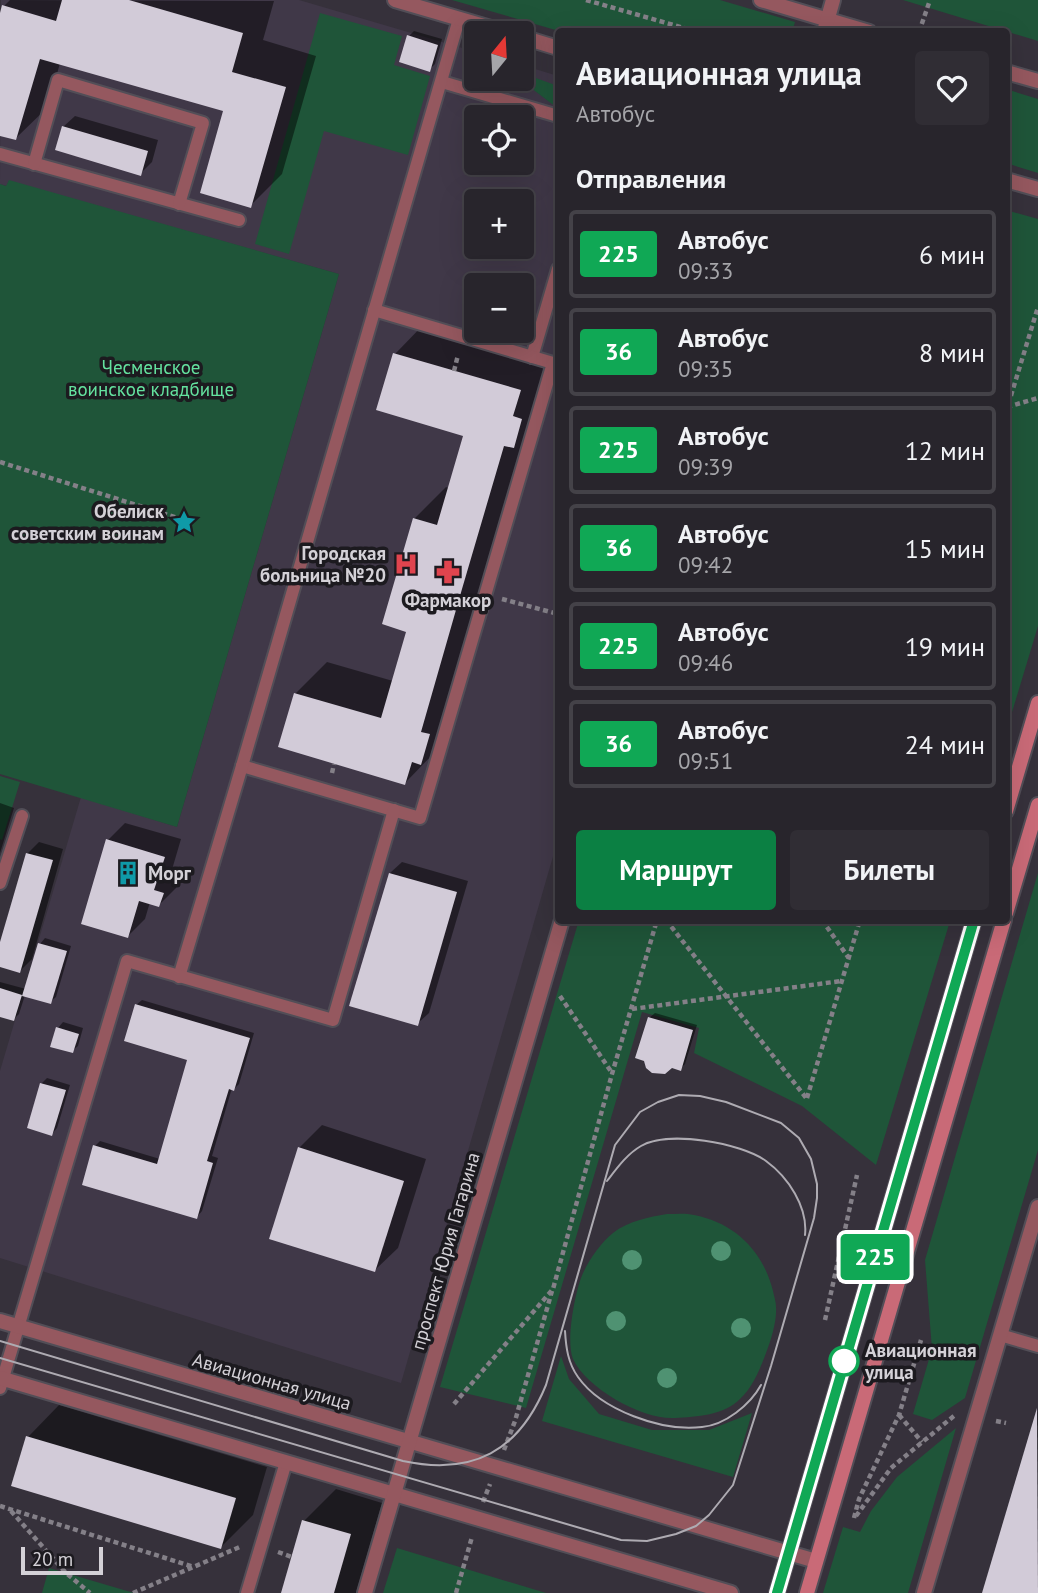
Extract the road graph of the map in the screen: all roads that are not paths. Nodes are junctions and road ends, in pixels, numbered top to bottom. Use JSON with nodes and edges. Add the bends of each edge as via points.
{"nodes":[{"id":1,"x":395,"y":0,"type":"edge"},
{"id":2,"x":761,"y":0,"type":"edge"},
{"id":3,"x":833,"y":0,"type":"edge"},
{"id":4,"x":459,"y":19,"type":"junction"},
{"id":5,"x":466,"y":21,"type":"edge"},
{"id":6,"x":826,"y":25,"type":"edge"},
{"id":7,"x":844,"y":28,"type":"edge"},
{"id":8,"x":534,"y":41,"type":"edge"},
{"id":9,"x":555,"y":47,"type":"edge"},
{"id":10,"x":1010,"y":73,"type":"edge"},
{"id":11,"x":1038,"y":81,"type":"edge"},
{"id":12,"x":442,"y":82,"type":"junction"},
{"id":13,"x":555,"y":115,"type":"edge"},
{"id":14,"x":0,"y":154,"type":"edge"},
{"id":15,"x":34,"y":164,"type":"junction"},
{"id":16,"x":1010,"y":181,"type":"edge"},
{"id":17,"x":1038,"y":189,"type":"edge"},
{"id":18,"x":179,"y":204,"type":"junction"},
{"id":19,"x":239,"y":220,"type":"dead end"},
{"id":20,"x":555,"y":279,"type":"edge"},
{"id":21,"x":374,"y":310,"type":"junction"},
{"id":22,"x":532,"y":357,"type":"junction"},
{"id":23,"x":1038,"y":703,"type":"edge"},
{"id":24,"x":242,"y":766,"type":"junction"},
{"id":25,"x":1010,"y":798,"type":"edge"},
{"id":26,"x":1038,"y":804,"type":"edge"},
{"id":27,"x":394,"y":810,"type":"junction"},
{"id":28,"x":22,"y":816,"type":"dead end"},
{"id":29,"x":0,"y":883,"type":"edge"},
{"id":30,"x":1010,"y":899,"type":"edge"},
{"id":31,"x":561,"y":924,"type":"edge"},
{"id":32,"x":973,"y":924,"type":"edge"},
{"id":33,"x":1003,"y":924,"type":"edge"},
{"id":34,"x":179,"y":977,"type":"junction"},
{"id":35,"x":1038,"y":1207,"type":"edge"},
{"id":36,"x":0,"y":1321,"type":"edge"},
{"id":37,"x":18,"y":1326,"type":"junction"},
{"id":38,"x":1000,"y":1335,"type":"junction"},
{"id":39,"x":1038,"y":1346,"type":"edge"},
{"id":40,"x":1,"y":1382,"type":"edge"},
{"id":41,"x":409,"y":1441,"type":"junction"},
{"id":42,"x":286,"y":1462,"type":"junction"},
{"id":43,"x":394,"y":1494,"type":"junction"},
{"id":44,"x":788,"y":1553,"type":"junction"},
{"id":45,"x":816,"y":1561,"type":"junction"},
{"id":46,"x":247,"y":1593,"type":"edge"},
{"id":47,"x":365,"y":1593,"type":"edge"},
{"id":48,"x":730,"y":1593,"type":"edge"},
{"id":49,"x":776,"y":1593,"type":"edge"},
{"id":50,"x":807,"y":1593,"type":"edge"},
{"id":51,"x":924,"y":1593,"type":"edge"}],
"edges":[{"from":1,"to":4,"type":"street"},
{"from":2,"to":6,"type":"street"},
{"from":3,"to":6,"type":"street"},
{"from":4,"to":5,"type":"street"},
{"from":4,"to":12,"type":"lane"},
{"from":6,"to":7,"type":"street"},
{"from":8,"to":9,"type":"street"},
{"from":10,"to":11,"type":"street"},
{"from":12,"to":13,"type":"lane"},
{"from":12,"to":21,"type":"lane"},
{"from":14,"to":15,"type":"lane"},
{"from":15,"to":18,"type":"lane"},
{"from":15,"to":18,"type":"lane","via":[[58,80],[203,123]]},
{"from":16,"to":17,"type":"street"},
{"from":18,"to":19,"type":"lane"},
{"from":20,"to":22,"type":"lane"},
{"from":21,"to":22,"type":"lane"},
{"from":21,"to":24,"type":"lane"},
{"from":22,"to":27,"type":"lane","via":[[553,363],[420,818]]},
{"from":23,"to":25,"type":"main road"},
{"from":24,"to":27,"type":"lane"},
{"from":24,"to":34,"type":"lane"},
{"from":26,"to":30,"type":"main road"},
{"from":27,"to":34,"type":"lane","via":[[333,1020]]},
{"from":28,"to":29,"type":"lane"},
{"from":31,"to":41,"type":"street","name":"проспект Юрия Гагарина"},
{"from":32,"to":44,"type":"main road"},
{"from":33,"to":45,"type":"main road"},
{"from":34,"to":37,"type":"lane","via":[[127,961]]},
{"from":35,"to":38,"type":"street"},
{"from":36,"to":37,"type":"street","name":"Авиационная улица"},
{"from":37,"to":40,"type":"lane"},
{"from":37,"to":41,"type":"street","name":"Авиационная улица"},
{"from":38,"to":39,"type":"lane"},
{"from":38,"to":51,"type":"street"},
{"from":40,"to":42,"type":"street"},
{"from":41,"to":43,"type":"street","name":"проспект Юрия Гагарина"},
{"from":41,"to":44,"type":"street","name":"Авиационная улица"},
{"from":42,"to":43,"type":"street"},
{"from":42,"to":46,"type":"lane"},
{"from":43,"to":47,"type":"street","name":"проспект Юрия Гагарина"},
{"from":43,"to":48,"type":"street"},
{"from":44,"to":45,"type":"street","name":"Авиационная улица"},
{"from":44,"to":49,"type":"main road"},
{"from":45,"to":50,"type":"main road"}]}
